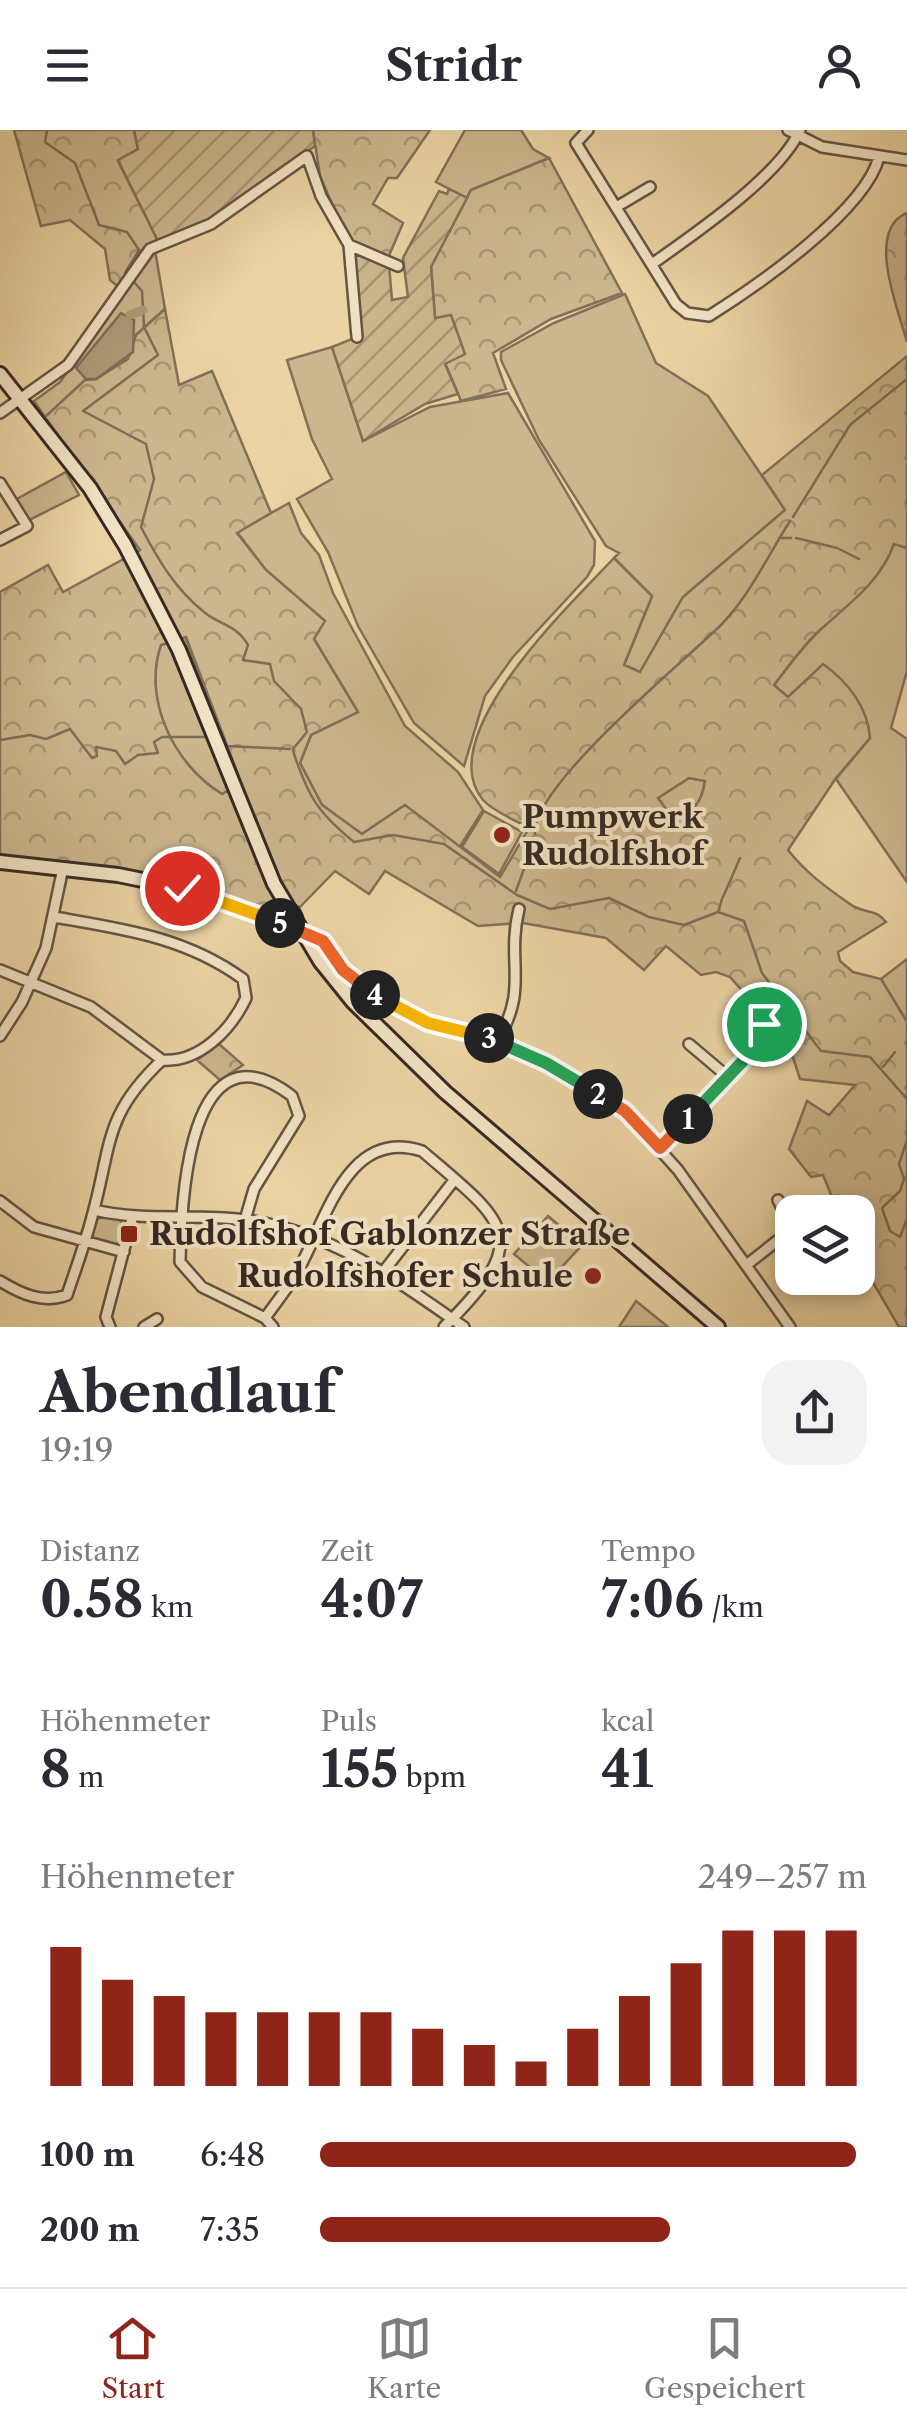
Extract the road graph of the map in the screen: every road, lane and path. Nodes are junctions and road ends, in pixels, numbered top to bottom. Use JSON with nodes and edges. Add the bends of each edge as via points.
{"nodes":[{"id":1,"x":588,"y":130,"type":"edge"},
{"id":2,"x":788,"y":130,"type":"edge"},
{"id":3,"x":799,"y":133,"type":"edge"},
{"id":4,"x":879,"y":157,"type":"junction"},
{"id":5,"x":907,"y":160,"type":"edge"},
{"id":6,"x":650,"y":187,"type":"dead end"},
{"id":7,"x":618,"y":206,"type":"junction"},
{"id":8,"x":349,"y":245,"type":"junction"},
{"id":9,"x":652,"y":264,"type":"junction"},
{"id":10,"x":398,"y":266,"type":"dead end"},
{"id":11,"x":358,"y":337,"type":"dead end"},
{"id":12,"x":0,"y":375,"type":"edge"},
{"id":13,"x":19,"y":402,"type":"junction"},
{"id":14,"x":0,"y":413,"type":"edge"},
{"id":15,"x":0,"y":483,"type":"edge"},
{"id":16,"x":0,"y":540,"type":"edge"},
{"id":17,"x":0,"y":862,"type":"edge"},
{"id":18,"x":63,"y":868,"type":"junction"},
{"id":19,"x":519,"y":908,"type":"dead end"},
{"id":20,"x":54,"y":917,"type":"junction"},
{"id":21,"x":300,"y":930,"type":"junction"},
{"id":22,"x":0,"y":970,"type":"edge"},
{"id":23,"x":33,"y":981,"type":"junction"},
{"id":24,"x":748,"y":998,"type":"dead end"},
{"id":25,"x":0,"y":1036,"type":"edge"},
{"id":26,"x":498,"y":1039,"type":"junction"},
{"id":27,"x":689,"y":1044,"type":"dead end"},
{"id":28,"x":162,"y":1060,"type":"junction"},
{"id":29,"x":728,"y":1077,"type":"junction"},
{"id":30,"x":660,"y":1148,"type":"junction"},
{"id":31,"x":455,"y":1179,"type":"junction"},
{"id":32,"x":0,"y":1202,"type":"edge"},
{"id":33,"x":94,"y":1210,"type":"junction"},
{"id":34,"x":132,"y":1219,"type":"junction"},
{"id":35,"x":180,"y":1220,"type":"junction"},
{"id":36,"x":245,"y":1220,"type":"junction"},
{"id":37,"x":314,"y":1235,"type":"junction"},
{"id":38,"x":775,"y":1242,"type":"edge"},
{"id":39,"x":84,"y":1243,"type":"junction"},
{"id":40,"x":124,"y":1252,"type":"junction"},
{"id":41,"x":748,"y":1263,"type":"junction"},
{"id":42,"x":384,"y":1271,"type":"junction"},
{"id":43,"x":0,"y":1281,"type":"edge"},
{"id":44,"x":157,"y":1319,"type":"dead end"},
{"id":45,"x":269,"y":1323,"type":"edge"},
{"id":46,"x":448,"y":1323,"type":"edge"},
{"id":47,"x":110,"y":1327,"type":"edge"},
{"id":48,"x":144,"y":1327,"type":"edge"},
{"id":49,"x":464,"y":1327,"type":"edge"},
{"id":50,"x":718,"y":1327,"type":"edge"},
{"id":51,"x":790,"y":1327,"type":"edge"}],
"edges":[{"from":1,"to":7,"type":"street","via":[[576,140]]},
{"from":2,"to":3,"type":"street"},
{"from":3,"to":4,"type":"street","via":[[822,148]]},
{"from":3,"to":9,"type":"street","via":[[716,219]]},
{"from":4,"to":5,"type":"street"},
{"from":4,"to":9,"type":"street","via":[[842,215],[709,316],[676,304]]},
{"from":6,"to":7,"type":"street"},
{"from":7,"to":9,"type":"street"},
{"from":8,"to":10,"type":"street"},
{"from":8,"to":11,"type":"street"},
{"from":8,"to":13,"type":"street","via":[[306,156],[211,224],[150,249],[68,365]]},
{"from":12,"to":13,"type":"main road"},
{"from":13,"to":14,"type":"street"},
{"from":13,"to":21,"type":"main road","via":[[90,488],[127,548],[179,650],[245,817]]},
{"from":15,"to":16,"type":"street","via":[[27,526]]},
{"from":17,"to":18,"type":"main road"},
{"from":18,"to":20,"type":"street"},
{"from":18,"to":21,"type":"main road","via":[[182,888]]},
{"from":19,"to":26,"type":"street","via":[[511,940],[516,1007]]},
{"from":20,"to":23,"type":"street"},
{"from":20,"to":28,"type":"street","via":[[165,937],[211,956],[242,979],[246,998],[224,1030],[188,1059]]},
{"from":21,"to":26,"type":"street","via":[[323,941],[363,988],[407,1013]]},
{"from":21,"to":50,"type":"main road","via":[[353,1002],[445,1092]]},
{"from":22,"to":23,"type":"street"},
{"from":23,"to":25,"type":"street"},
{"from":23,"to":28,"type":"street","via":[[91,1007]]},
{"from":24,"to":29,"type":"street","via":[[764,1016],[759,1044]]},
{"from":26,"to":30,"type":"street","via":[[625,1111]]},
{"from":27,"to":29,"type":"street"},
{"from":28,"to":33,"type":"street","via":[[133,1088],[112,1125]]},
{"from":29,"to":30,"type":"street"},
{"from":30,"to":41,"type":"street"},
{"from":31,"to":37,"type":"street","via":[[422,1151],[377,1151],[332,1195]]},
{"from":31,"to":42,"type":"street"},
{"from":31,"to":46,"type":"street","via":[[491,1214],[500,1254],[496,1271]]},
{"from":32,"to":39,"type":"street","via":[[34,1227]]},
{"from":33,"to":34,"type":"street"},
{"from":33,"to":39,"type":"street"},
{"from":34,"to":35,"type":"street"},
{"from":34,"to":40,"type":"street"},
{"from":35,"to":36,"type":"street"},
{"from":35,"to":36,"type":"street","via":[[188,1158],[209,1101],[230,1082],[257,1077],[292,1096],[299,1116],[254,1188]]},
{"from":35,"to":45,"type":"street","via":[[180,1262],[187,1275]]},
{"from":36,"to":37,"type":"street"},
{"from":37,"to":42,"type":"street"},
{"from":37,"to":45,"type":"street"},
{"from":38,"to":41,"type":"street"},
{"from":39,"to":40,"type":"street"},
{"from":39,"to":43,"type":"street","via":[[66,1295],[35,1298]]},
{"from":40,"to":47,"type":"street","via":[[106,1317]]},
{"from":41,"to":51,"type":"street"},
{"from":42,"to":46,"type":"street"},
{"from":44,"to":48,"type":"street"},
{"from":46,"to":49,"type":"street"}]}
